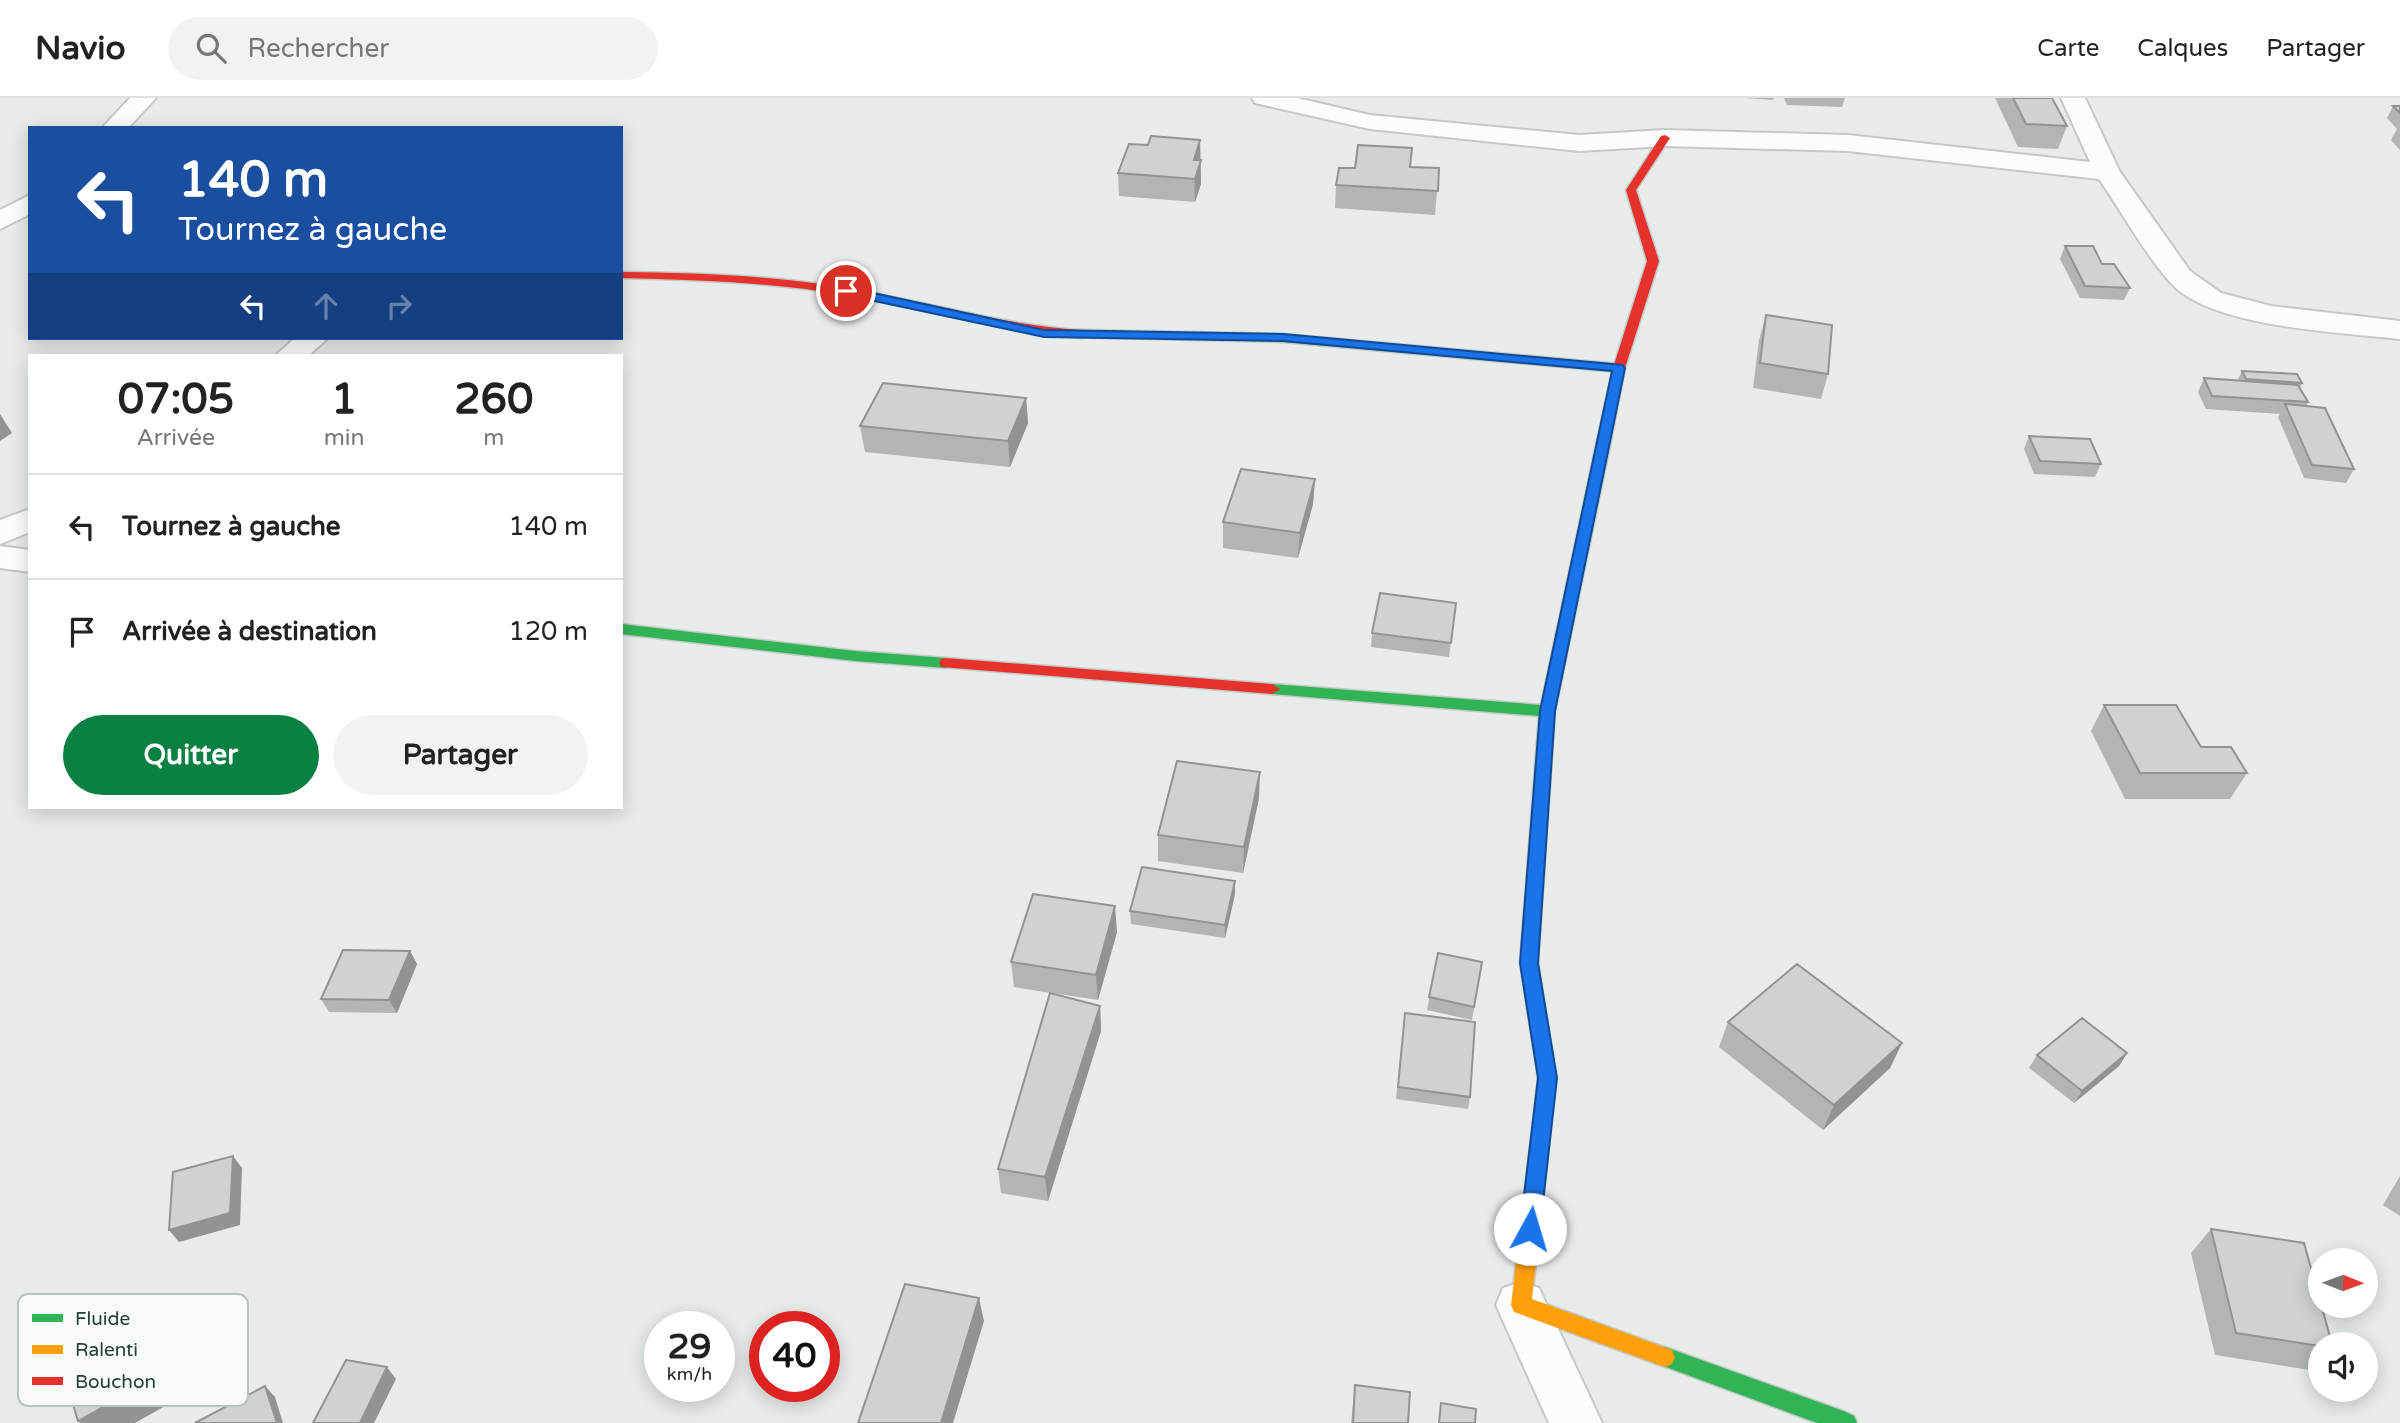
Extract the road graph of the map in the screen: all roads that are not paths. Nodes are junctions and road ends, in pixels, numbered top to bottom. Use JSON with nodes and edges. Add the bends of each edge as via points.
{"nodes":[{"id":1,"x":145,"y":98,"type":"edge"},
{"id":2,"x":1264,"y":98,"type":"edge"},
{"id":3,"x":2073,"y":98,"type":"edge"},
{"id":4,"x":116,"y":126,"type":"edge"},
{"id":5,"x":1665,"y":138,"type":"junction"},
{"id":6,"x":2106,"y":172,"type":"junction"},
{"id":7,"x":28,"y":204,"type":"edge"},
{"id":8,"x":0,"y":221,"type":"edge"},
{"id":9,"x":623,"y":275,"type":"edge"},
{"id":10,"x":2400,"y":330,"type":"edge"},
{"id":11,"x":310,"y":340,"type":"edge"},
{"id":12,"x":292,"y":354,"type":"edge"},
{"id":13,"x":1619,"y":368,"type":"junction"},
{"id":14,"x":28,"y":520,"type":"edge"},
{"id":15,"x":0,"y":534,"type":"edge"},
{"id":16,"x":0,"y":557,"type":"edge"},
{"id":17,"x":28,"y":561,"type":"edge"},
{"id":18,"x":623,"y":629,"type":"edge"},
{"id":19,"x":1547,"y":711,"type":"junction"},
{"id":20,"x":1521,"y":1305,"type":"junction"},
{"id":21,"x":1576,"y":1423,"type":"edge"},
{"id":22,"x":1846,"y":1423,"type":"edge"}],
"edges":[{"from":1,"to":4,"type":"street"},
{"from":2,"to":5,"type":"street","via":[[1370,122],[1579,143]]},
{"from":3,"to":6,"type":"street"},
{"from":5,"to":6,"type":"street","via":[[1848,143]]},
{"from":5,"to":13,"type":"street","via":[[1631,190],[1653,261]]},
{"from":6,"to":10,"type":"street","via":[[2180,277],[2211,299],[2270,315]]},
{"from":7,"to":8,"type":"street"},
{"from":9,"to":13,"type":"street","via":[[729,277],[846,291],[1044,333],[1283,338]]},
{"from":11,"to":12,"type":"street"},
{"from":13,"to":19,"type":"street"},
{"from":14,"to":15,"type":"street"},
{"from":16,"to":17,"type":"street"},
{"from":18,"to":19,"type":"street","via":[[855,656]]},
{"from":19,"to":20,"type":"street","via":[[1529,963],[1548,1078]]},
{"from":20,"to":21,"type":"street"},
{"from":20,"to":22,"type":"street"}]}
